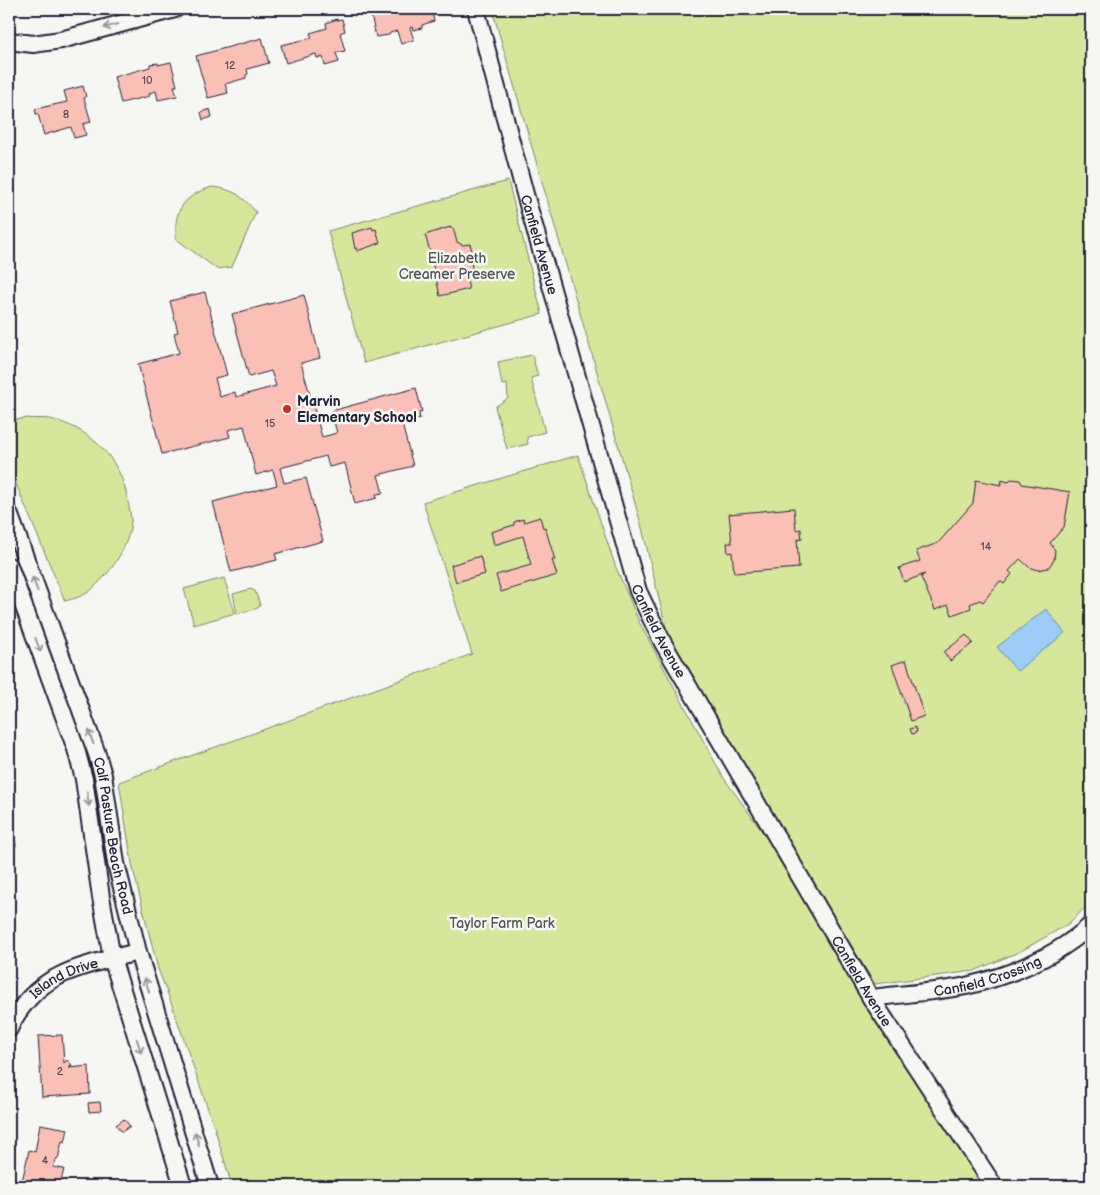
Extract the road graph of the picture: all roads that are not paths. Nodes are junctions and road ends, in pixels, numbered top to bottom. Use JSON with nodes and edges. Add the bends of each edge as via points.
{"nodes":[{"id":1,"x":175,"y":9,"type":"edge"},
{"id":2,"x":476,"y":9,"type":"edge"},
{"id":3,"x":9,"y":41,"type":"edge"},
{"id":4,"x":9,"y":513,"type":"edge"},
{"id":5,"x":9,"y":566,"type":"edge"},
{"id":6,"x":1091,"y":925,"type":"edge"},
{"id":7,"x":138,"y":952,"type":"junction"},
{"id":8,"x":112,"y":958,"type":"junction"},
{"id":9,"x":871,"y":998,"type":"junction"},
{"id":10,"x":9,"y":1029,"type":"edge"},
{"id":11,"x":204,"y":1163,"type":"junction"},
{"id":12,"x":178,"y":1170,"type":"junction"},
{"id":13,"x":183,"y":1186,"type":"edge"},
{"id":14,"x":210,"y":1186,"type":"edge"},
{"id":15,"x":994,"y":1186,"type":"edge"}],
"edges":[{"from":1,"to":3,"type":"street","one_way":true,"via":[[60,40],[33,44]]},
{"from":2,"to":9,"type":"street","name":"Canfield Avenue","via":[[638,591],[663,644]]},
{"from":7,"to":4,"type":"street","name":"Calf Pasture Beach Road","one_way":true,"via":[[116,863],[97,754]]},
{"from":5,"to":8,"type":"street","name":"Calf Pasture Beach Road","one_way":true,"via":[[64,711],[84,779]]},
{"from":6,"to":9,"type":"street","name":"Canfield Crossing","via":[[1075,940],[1025,968],[965,986]]},
{"from":7,"to":8,"type":"street","name":"Island Drive"},
{"from":11,"to":7,"type":"street","name":"Calf Pasture Beach Road","one_way":true},
{"from":8,"to":10,"type":"street","name":"Island Drive","via":[[58,976],[35,992],[14,1017]]},
{"from":8,"to":12,"type":"street","name":"Calf Pasture Beach Road","one_way":true},
{"from":9,"to":15,"type":"street","name":"Canfield Avenue"},
{"from":11,"to":12,"type":"street"},
{"from":11,"to":14,"type":"street","name":"Calf Pasture Beach Road"},
{"from":12,"to":13,"type":"street","name":"Calf Pasture Beach Road"}]}
